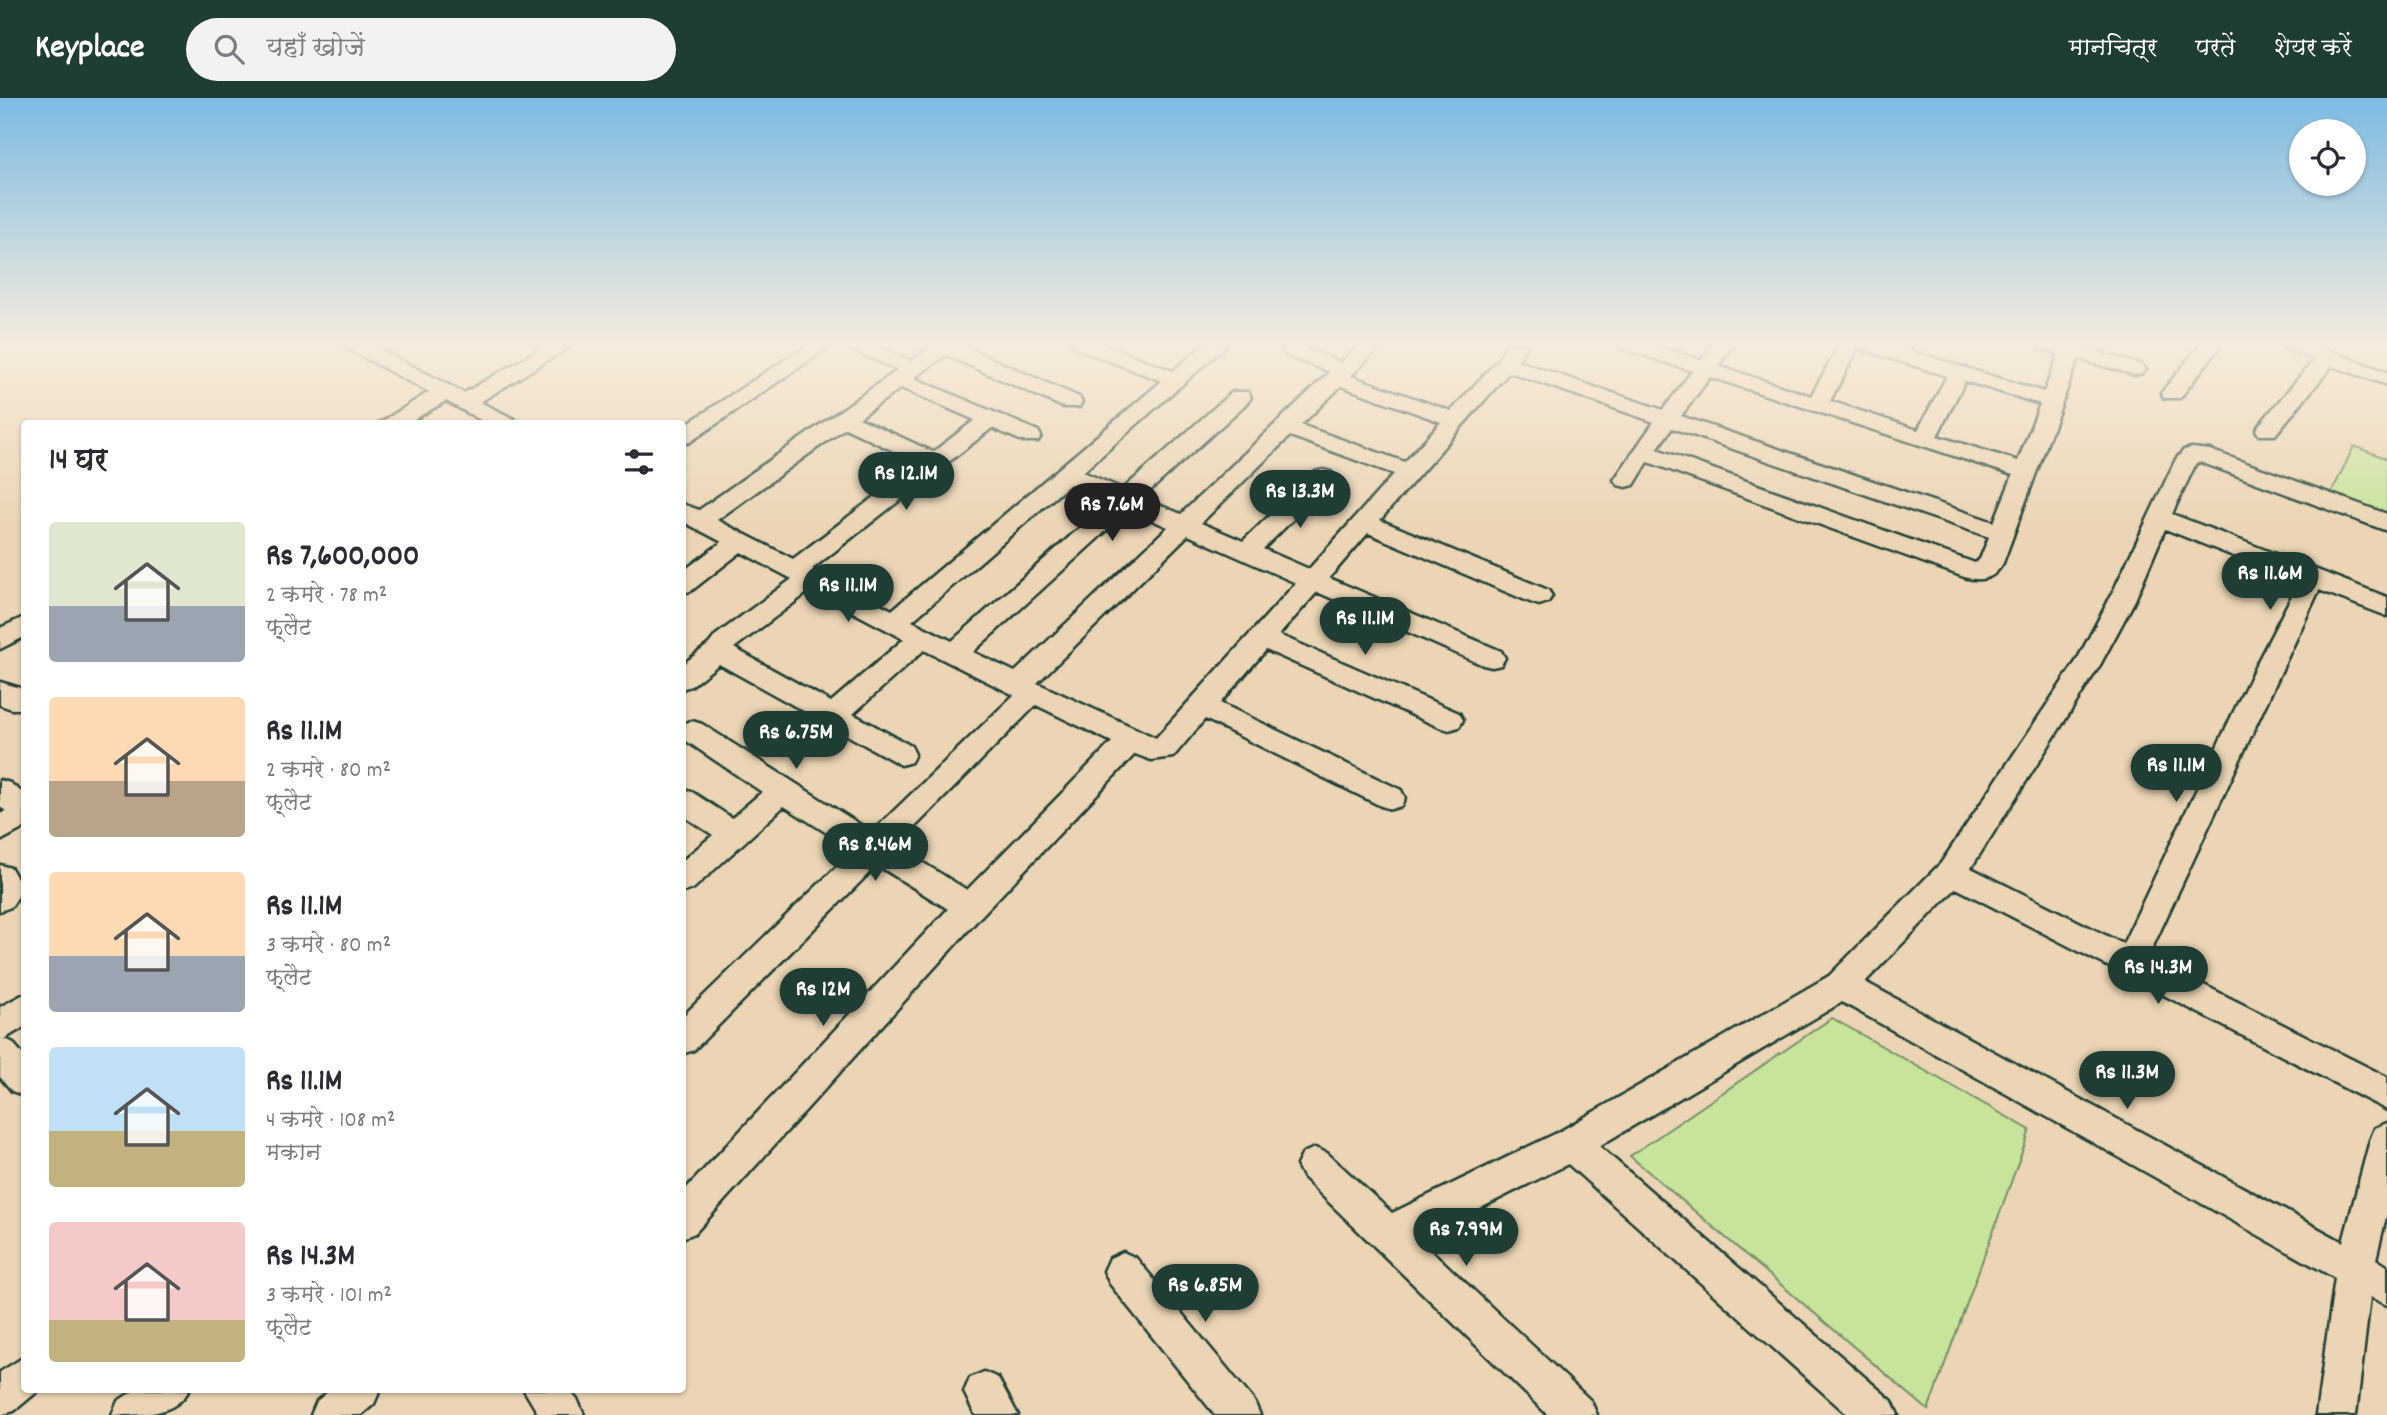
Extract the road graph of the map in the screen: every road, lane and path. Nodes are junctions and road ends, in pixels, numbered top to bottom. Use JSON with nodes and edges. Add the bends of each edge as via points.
{"nodes":[{"id":1,"x":434,"y":405,"type":"edge"},
{"id":2,"x":470,"y":405,"type":"edge"},
{"id":3,"x":730,"y":405,"type":"edge"},
{"id":4,"x":862,"y":405,"type":"edge"},
{"id":5,"x":965,"y":405,"type":"edge"},
{"id":6,"x":1147,"y":405,"type":"edge"},
{"id":7,"x":1231,"y":405,"type":"edge"},
{"id":8,"x":1309,"y":405,"type":"edge"},
{"id":9,"x":1419,"y":405,"type":"edge"},
{"id":10,"x":1468,"y":405,"type":"edge"},
{"id":11,"x":1636,"y":405,"type":"edge"},
{"id":12,"x":1679,"y":405,"type":"edge"},
{"id":13,"x":1826,"y":405,"type":"edge"},
{"id":14,"x":1942,"y":405,"type":"edge"},
{"id":15,"x":2050,"y":405,"type":"edge"},
{"id":16,"x":2291,"y":405,"type":"edge"},
{"id":17,"x":843,"y":419,"type":"junction"},
{"id":18,"x":990,"y":419,"type":"junction"},
{"id":19,"x":1669,"y":419,"type":"junction"},
{"id":20,"x":399,"y":420,"type":"edge"},
{"id":21,"x":496,"y":420,"type":"edge"},
{"id":22,"x":1456,"y":420,"type":"junction"},
{"id":23,"x":1287,"y":427,"type":"junction"},
{"id":24,"x":2267,"y":430,"type":"dead end"},
{"id":25,"x":686,"y":434,"type":"edge"},
{"id":26,"x":1030,"y":436,"type":"dead end"},
{"id":27,"x":1925,"y":438,"type":"junction"},
{"id":28,"x":1643,"y":452,"type":"junction"},
{"id":29,"x":935,"y":461,"type":"junction"},
{"id":30,"x":2025,"y":471,"type":"junction"},
{"id":31,"x":1411,"y":472,"type":"junction"},
{"id":32,"x":1067,"y":474,"type":"junction"},
{"id":33,"x":1323,"y":477,"type":"dead end"},
{"id":34,"x":1626,"y":480,"type":"dead end"},
{"id":35,"x":1127,"y":500,"type":"junction"},
{"id":36,"x":692,"y":515,"type":"edge"},
{"id":37,"x":2158,"y":517,"type":"junction"},
{"id":38,"x":1365,"y":523,"type":"junction"},
{"id":39,"x":2387,"y":523,"type":"edge"},
{"id":40,"x":1186,"y":525,"type":"junction"},
{"id":41,"x":2002,"y":533,"type":"junction"},
{"id":42,"x":740,"y":541,"type":"junction"},
{"id":43,"x":1246,"y":552,"type":"junction"},
{"id":44,"x":803,"y":574,"type":"junction"},
{"id":45,"x":2313,"y":578,"type":"junction"},
{"id":46,"x":1312,"y":581,"type":"junction"},
{"id":47,"x":686,"y":582,"type":"edge"},
{"id":48,"x":1539,"y":596,"type":"dead end"},
{"id":49,"x":2387,"y":607,"type":"edge"},
{"id":50,"x":895,"y":622,"type":"junction"},
{"id":51,"x":21,"y":628,"type":"edge"},
{"id":52,"x":922,"y":637,"type":"junction"},
{"id":53,"x":1262,"y":638,"type":"junction"},
{"id":54,"x":0,"y":640,"type":"edge"},
{"id":55,"x":718,"y":651,"type":"junction"},
{"id":56,"x":954,"y":654,"type":"junction"},
{"id":57,"x":1492,"y":658,"type":"dead end"},
{"id":58,"x":686,"y":676,"type":"edge"},
{"id":59,"x":1025,"y":689,"type":"junction"},
{"id":60,"x":0,"y":692,"type":"edge"},
{"id":61,"x":21,"y":699,"type":"edge"},
{"id":62,"x":1202,"y":706,"type":"junction"},
{"id":63,"x":834,"y":715,"type":"junction"},
{"id":64,"x":1449,"y":720,"type":"dead end"},
{"id":65,"x":692,"y":731,"type":"dead end"},
{"id":66,"x":1131,"y":740,"type":"junction"},
{"id":67,"x":901,"y":754,"type":"dead end"},
{"id":68,"x":0,"y":790,"type":"edge"},
{"id":69,"x":782,"y":792,"type":"junction"},
{"id":70,"x":1391,"y":798,"type":"dead end"},
{"id":71,"x":686,"y":803,"type":"edge"},
{"id":72,"x":21,"y":809,"type":"edge"},
{"id":73,"x":21,"y":814,"type":"edge"},
{"id":74,"x":0,"y":829,"type":"edge"},
{"id":75,"x":733,"y":833,"type":"junction"},
{"id":76,"x":874,"y":849,"type":"junction"},
{"id":77,"x":1952,"y":872,"type":"junction"},
{"id":78,"x":686,"y":876,"type":"edge"},
{"id":79,"x":0,"y":877,"type":"edge"},
{"id":80,"x":0,"y":898,"type":"edge"},
{"id":81,"x":970,"y":907,"type":"junction"},
{"id":82,"x":2130,"y":962,"type":"junction"},
{"id":83,"x":1841,"y":985,"type":"junction"},
{"id":84,"x":21,"y":1010,"type":"edge"},
{"id":85,"x":0,"y":1026,"type":"edge"},
{"id":86,"x":686,"y":1035,"type":"edge"},
{"id":87,"x":0,"y":1053,"type":"edge"},
{"id":88,"x":21,"y":1077,"type":"edge"},
{"id":89,"x":2387,"y":1094,"type":"edge"},
{"id":90,"x":2387,"y":1139,"type":"edge"},
{"id":91,"x":1571,"y":1144,"type":"junction"},
{"id":92,"x":1315,"y":1165,"type":"dead end"},
{"id":93,"x":686,"y":1212,"type":"edge"},
{"id":94,"x":1389,"y":1234,"type":"junction"},
{"id":95,"x":1123,"y":1271,"type":"dead end"},
{"id":96,"x":2371,"y":1277,"type":"edge"},
{"id":97,"x":21,"y":1380,"type":"edge"},
{"id":98,"x":165,"y":1393,"type":"edge"},
{"id":99,"x":357,"y":1393,"type":"edge"},
{"id":100,"x":546,"y":1393,"type":"edge"},
{"id":101,"x":0,"y":1397,"type":"edge"},
{"id":102,"x":132,"y":1415,"type":"edge"},
{"id":103,"x":331,"y":1415,"type":"edge"},
{"id":104,"x":564,"y":1415,"type":"edge"},
{"id":105,"x":1240,"y":1415,"type":"edge"},
{"id":106,"x":1577,"y":1415,"type":"edge"},
{"id":107,"x":1878,"y":1415,"type":"edge"},
{"id":108,"x":2336,"y":1415,"type":"edge"}],
"edges":[{"from":1,"to":20,"type":"street"},
{"from":2,"to":21,"type":"street"},
{"from":3,"to":25,"type":"street"},
{"from":4,"to":17,"type":"street"},
{"from":5,"to":18,"type":"street"},
{"from":6,"to":32,"type":"street"},
{"from":7,"to":35,"type":"street"},
{"from":8,"to":23,"type":"street"},
{"from":9,"to":22,"type":"street"},
{"from":10,"to":22,"type":"street"},
{"from":11,"to":19,"type":"street"},
{"from":12,"to":19,"type":"street"},
{"from":13,"to":27,"type":"street"},
{"from":14,"to":27,"type":"street"},
{"from":15,"to":30,"type":"street"},
{"from":16,"to":24,"type":"street"},
{"from":17,"to":29,"type":"street"},
{"from":17,"to":36,"type":"street"},
{"from":18,"to":26,"type":"street"},
{"from":18,"to":29,"type":"street"},
{"from":19,"to":28,"type":"street"},
{"from":19,"to":41,"type":"street"},
{"from":22,"to":31,"type":"street"},
{"from":23,"to":31,"type":"street"},
{"from":23,"to":40,"type":"street"},
{"from":27,"to":30,"type":"street"},
{"from":28,"to":34,"type":"street"},
{"from":28,"to":41,"type":"street","via":[[1973,571],[1987,568]]},
{"from":29,"to":44,"type":"street"},
{"from":30,"to":41,"type":"street"},
{"from":31,"to":38,"type":"street"},
{"from":32,"to":35,"type":"street"},
{"from":32,"to":50,"type":"street"},
{"from":33,"to":43,"type":"street"},
{"from":35,"to":40,"type":"street"},
{"from":35,"to":56,"type":"street"},
{"from":36,"to":42,"type":"street"},
{"from":37,"to":39,"type":"street","via":[[2187,459],[2202,455]]},
{"from":37,"to":45,"type":"street"},
{"from":37,"to":77,"type":"street","via":[[2087,665]]},
{"from":38,"to":46,"type":"street"},
{"from":38,"to":48,"type":"street"},
{"from":40,"to":43,"type":"street"},
{"from":40,"to":59,"type":"street"},
{"from":42,"to":44,"type":"street"},
{"from":42,"to":47,"type":"street"},
{"from":43,"to":46,"type":"street"},
{"from":44,"to":50,"type":"street"},
{"from":44,"to":55,"type":"street"},
{"from":45,"to":49,"type":"street"},
{"from":45,"to":82,"type":"street"},
{"from":46,"to":53,"type":"street"},
{"from":46,"to":57,"type":"street"},
{"from":50,"to":52,"type":"street"},
{"from":51,"to":54,"type":"street"},
{"from":52,"to":56,"type":"street"},
{"from":52,"to":63,"type":"street"},
{"from":53,"to":62,"type":"street"},
{"from":53,"to":64,"type":"street"},
{"from":55,"to":58,"type":"street"},
{"from":55,"to":63,"type":"street"},
{"from":56,"to":59,"type":"street"},
{"from":59,"to":66,"type":"street"},
{"from":59,"to":76,"type":"street"},
{"from":60,"to":61,"type":"street"},
{"from":62,"to":66,"type":"street","via":[[1163,749],[1156,751]]},
{"from":62,"to":70,"type":"street"},
{"from":63,"to":67,"type":"street"},
{"from":65,"to":69,"type":"street"},
{"from":66,"to":81,"type":"street"},
{"from":68,"to":72,"type":"street"},
{"from":69,"to":75,"type":"street"},
{"from":69,"to":76,"type":"street"},
{"from":71,"to":75,"type":"street"},
{"from":73,"to":74,"type":"street"},
{"from":75,"to":78,"type":"street"},
{"from":76,"to":81,"type":"street"},
{"from":76,"to":86,"type":"street"},
{"from":77,"to":82,"type":"street"},
{"from":77,"to":83,"type":"street"},
{"from":79,"to":80,"type":"street","via":[[8,889]]},
{"from":81,"to":93,"type":"street"},
{"from":82,"to":89,"type":"street"},
{"from":83,"to":91,"type":"street"},
{"from":83,"to":96,"type":"street"},
{"from":84,"to":85,"type":"street"},
{"from":87,"to":88,"type":"street"},
{"from":90,"to":96,"type":"street"},
{"from":91,"to":94,"type":"street"},
{"from":91,"to":107,"type":"street"},
{"from":92,"to":94,"type":"street"},
{"from":94,"to":106,"type":"street"},
{"from":95,"to":105,"type":"street"},
{"from":96,"to":108,"type":"street"},
{"from":97,"to":101,"type":"street"},
{"from":98,"to":102,"type":"street"},
{"from":99,"to":103,"type":"street"},
{"from":100,"to":104,"type":"street"}]}
